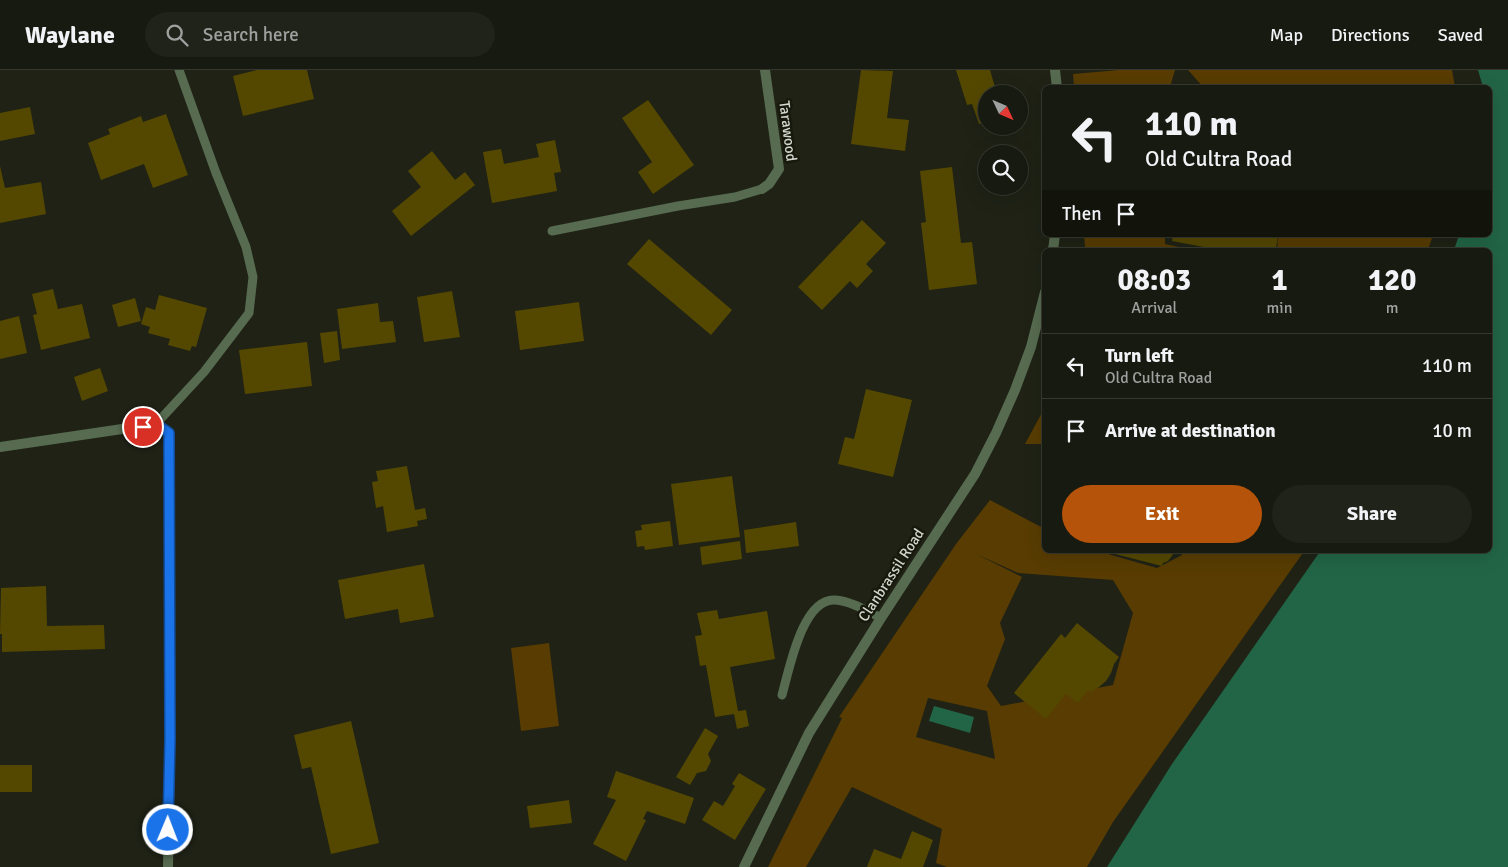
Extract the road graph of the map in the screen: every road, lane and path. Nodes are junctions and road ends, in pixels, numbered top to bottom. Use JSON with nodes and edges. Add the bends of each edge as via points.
{"nodes":[{"id":1,"x":180,"y":70,"type":"edge"},
{"id":2,"x":765,"y":70,"type":"edge"},
{"id":3,"x":1055,"y":70,"type":"edge"},
{"id":4,"x":1057,"y":85,"type":"edge"},
{"id":5,"x":762,"y":189,"type":"joint"},
{"id":6,"x":552,"y":231,"type":"dead end"},
{"id":7,"x":1042,"y":304,"type":"edge"},
{"id":8,"x":156,"y":424,"type":"junction"},
{"id":9,"x":0,"y":447,"type":"edge"},
{"id":10,"x":881,"y":618,"type":"junction"},
{"id":11,"x":782,"y":695,"type":"dead end"},
{"id":12,"x":168,"y":867,"type":"edge"},
{"id":13,"x":744,"y":867,"type":"edge"}],
"edges":[{"from":1,"to":8,"type":"lane","via":[[246,247],[253,277],[249,313],[204,372]]},
{"from":2,"to":5,"type":"street","name":"Tarawood","via":[[779,169]]},
{"from":3,"to":4,"type":"street"},
{"from":5,"to":6,"type":"lane","via":[[735,197]]},
{"from":7,"to":10,"type":"street","name":"Clanbrassil Road","via":[[1015,390],[975,474]]},
{"from":8,"to":9,"type":"street"},
{"from":8,"to":12,"type":"street","via":[[169,433]]},
{"from":10,"to":11,"type":"lane","via":[[851,604],[833,600],[816,607],[803,625]]},
{"from":10,"to":13,"type":"street","name":"Clanbrassil Road","via":[[809,733]]}]}
